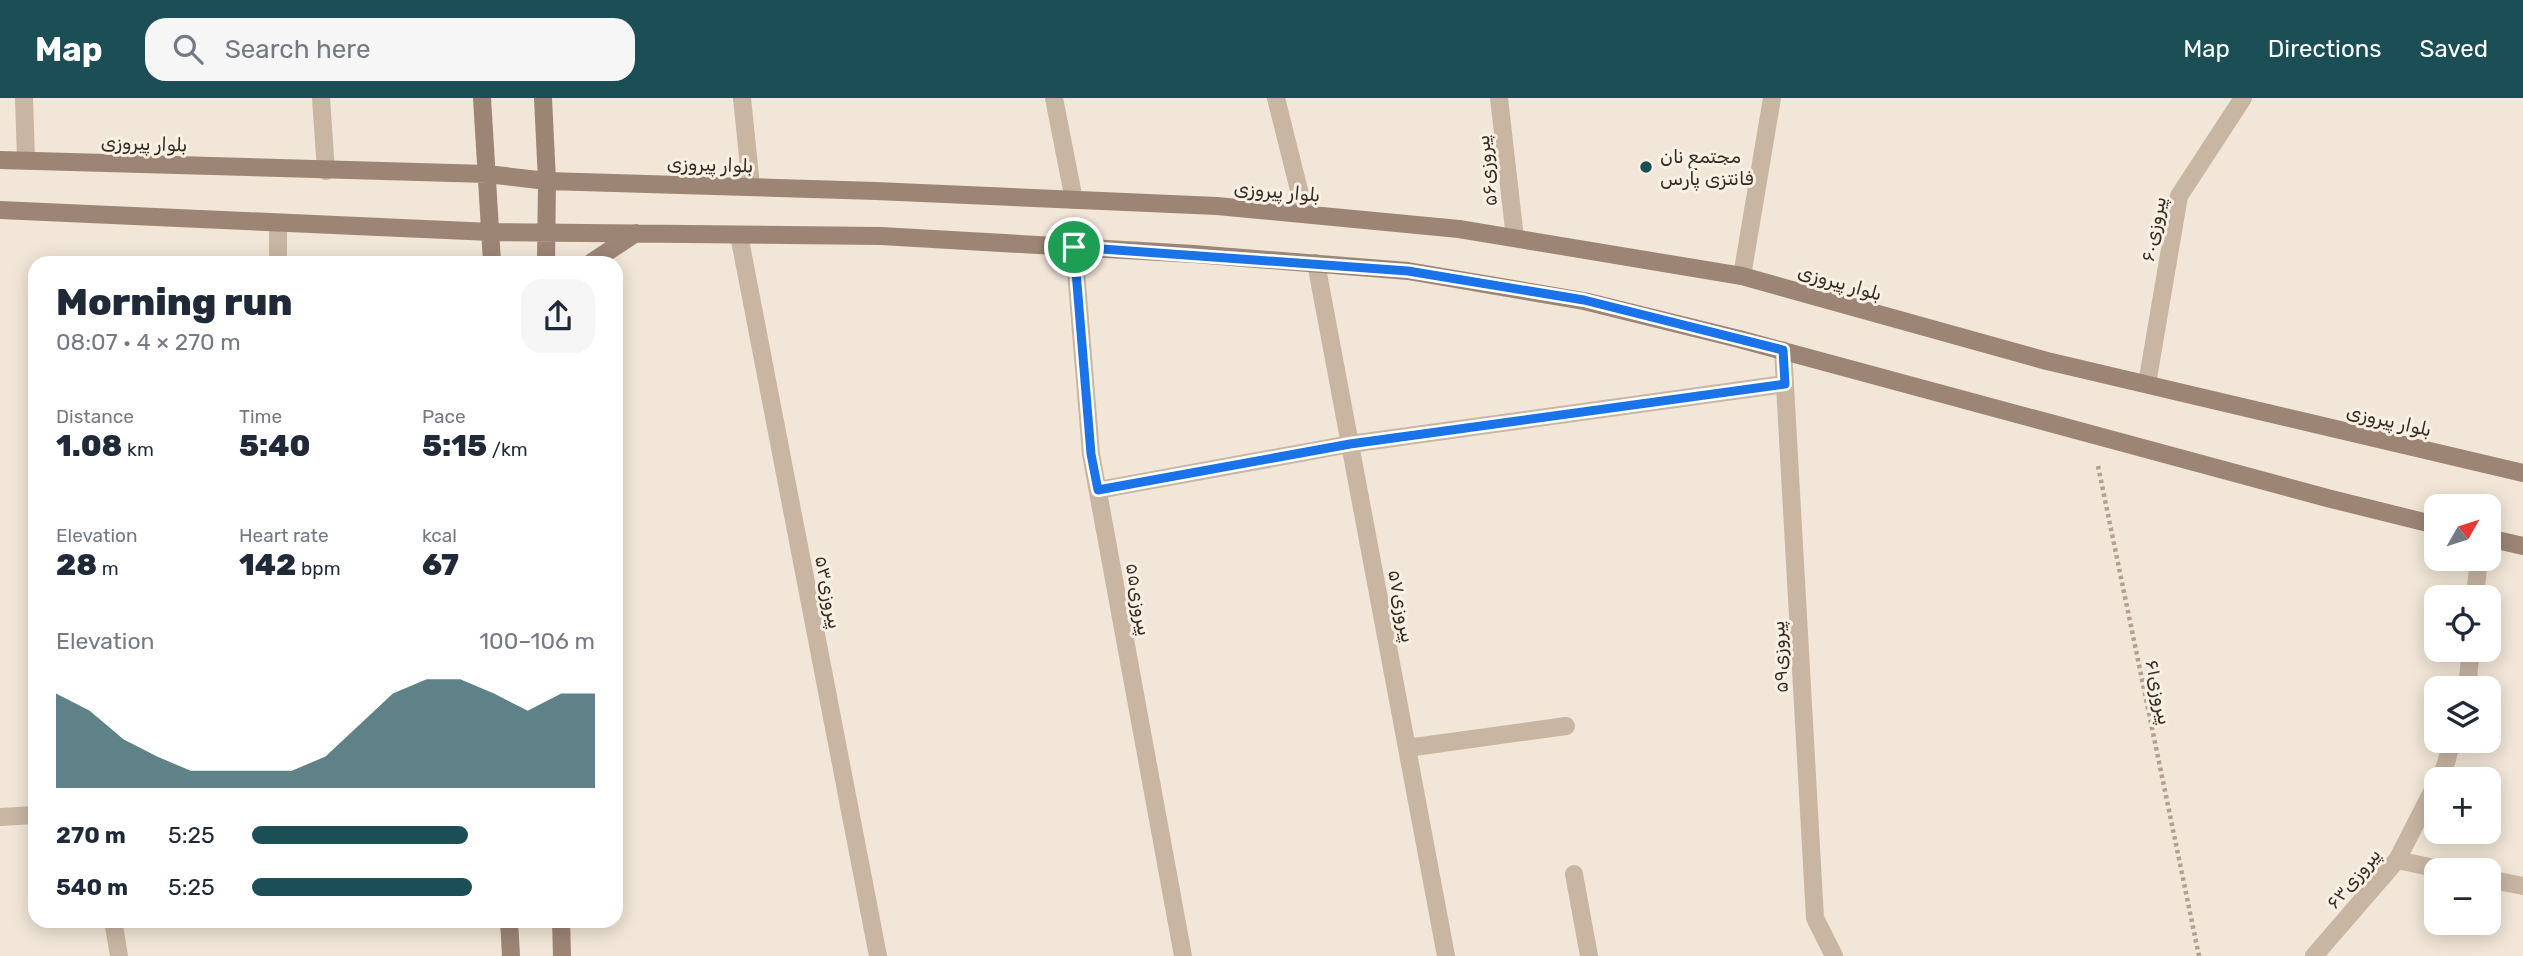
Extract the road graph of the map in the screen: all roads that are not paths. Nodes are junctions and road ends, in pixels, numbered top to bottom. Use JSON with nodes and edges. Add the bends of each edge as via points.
{"nodes":[{"id":1,"x":23,"y":98,"type":"edge"},
{"id":2,"x":321,"y":98,"type":"edge"},
{"id":3,"x":482,"y":98,"type":"edge"},
{"id":4,"x":543,"y":98,"type":"edge"},
{"id":5,"x":742,"y":98,"type":"edge"},
{"id":6,"x":1054,"y":98,"type":"edge"},
{"id":7,"x":1276,"y":98,"type":"edge"},
{"id":8,"x":1499,"y":98,"type":"edge"},
{"id":9,"x":1772,"y":98,"type":"edge"},
{"id":10,"x":2243,"y":98,"type":"edge"},
{"id":11,"x":0,"y":160,"type":"edge"},
{"id":12,"x":26,"y":160,"type":"junction"},
{"id":13,"x":327,"y":171,"type":"junction"},
{"id":14,"x":487,"y":174,"type":"junction"},
{"id":15,"x":547,"y":181,"type":"junction"},
{"id":16,"x":751,"y":186,"type":"junction"},
{"id":17,"x":1074,"y":200,"type":"junction"},
{"id":18,"x":0,"y":211,"type":"edge"},
{"id":19,"x":1305,"y":214,"type":"junction"},
{"id":20,"x":278,"y":223,"type":"junction"},
{"id":21,"x":491,"y":232,"type":"junction"},
{"id":22,"x":546,"y":232,"type":"junction"},
{"id":23,"x":636,"y":233,"type":"junction"},
{"id":24,"x":739,"y":235,"type":"junction"},
{"id":25,"x":1515,"y":238,"type":"junction"},
{"id":26,"x":1074,"y":247,"type":"junction"},
{"id":27,"x":278,"y":256,"type":"edge"},
{"id":28,"x":492,"y":256,"type":"edge"},
{"id":29,"x":546,"y":256,"type":"edge"},
{"id":30,"x":601,"y":256,"type":"edge"},
{"id":31,"x":1316,"y":263,"type":"junction"},
{"id":32,"x":1742,"y":276,"type":"junction"},
{"id":33,"x":1783,"y":350,"type":"junction"},
{"id":34,"x":1785,"y":384,"type":"junction"},
{"id":35,"x":2147,"y":384,"type":"junction"},
{"id":36,"x":1350,"y":444,"type":"junction"},
{"id":37,"x":2523,"y":473,"type":"edge"},
{"id":38,"x":1098,"y":490,"type":"junction"},
{"id":39,"x":2424,"y":522,"type":"edge"},
{"id":40,"x":2501,"y":541,"type":"edge"},
{"id":41,"x":2523,"y":546,"type":"edge"},
{"id":42,"x":1566,"y":726,"type":"dead end"},
{"id":43,"x":1407,"y":748,"type":"junction"},
{"id":44,"x":2424,"y":807,"type":"edge"},
{"id":45,"x":28,"y":816,"type":"edge"},
{"id":46,"x":0,"y":817,"type":"edge"},
{"id":47,"x":2397,"y":860,"type":"junction"},
{"id":48,"x":2424,"y":866,"type":"edge"},
{"id":49,"x":1574,"y":874,"type":"dead end"},
{"id":50,"x":2501,"y":882,"type":"edge"},
{"id":51,"x":2523,"y":886,"type":"edge"},
{"id":52,"x":114,"y":928,"type":"edge"},
{"id":53,"x":509,"y":928,"type":"edge"},
{"id":54,"x":561,"y":928,"type":"edge"},
{"id":55,"x":119,"y":956,"type":"edge"},
{"id":56,"x":511,"y":956,"type":"edge"},
{"id":57,"x":562,"y":956,"type":"edge"},
{"id":58,"x":877,"y":956,"type":"edge"},
{"id":59,"x":1184,"y":956,"type":"edge"},
{"id":60,"x":1446,"y":956,"type":"edge"},
{"id":61,"x":1589,"y":956,"type":"edge"},
{"id":62,"x":1834,"y":956,"type":"edge"},
{"id":63,"x":2314,"y":956,"type":"edge"}],
"edges":[{"from":1,"to":12,"type":"street"},
{"from":2,"to":13,"type":"street"},
{"from":3,"to":14,"type":"street"},
{"from":4,"to":15,"type":"street"},
{"from":5,"to":16,"type":"street"},
{"from":6,"to":17,"type":"street"},
{"from":7,"to":19,"type":"street"},
{"from":8,"to":25,"type":"street","name":"پیروزی۵۶"},
{"from":9,"to":32,"type":"street"},
{"from":10,"to":35,"type":"street","name":"پیروزی۶۰","via":[[2179,196]]},
{"from":11,"to":12,"type":"street","name":"بلوار پیروزی"},
{"from":12,"to":13,"type":"street","name":"بلوار پیروزی"},
{"from":13,"to":14,"type":"street","name":"بلوار پیروزی"},
{"from":14,"to":15,"type":"street","name":"بلوار پیروزی"},
{"from":14,"to":21,"type":"street"},
{"from":15,"to":16,"type":"street","name":"بلوار پیروزی"},
{"from":15,"to":22,"type":"street"},
{"from":16,"to":17,"type":"street","name":"بلوار پیروزی"},
{"from":17,"to":19,"type":"street","name":"بلوار پیروزی"},
{"from":18,"to":20,"type":"street"},
{"from":19,"to":25,"type":"street","name":"بلوار پیروزی"},
{"from":20,"to":21,"type":"street"},
{"from":20,"to":27,"type":"street"},
{"from":21,"to":22,"type":"street"},
{"from":21,"to":28,"type":"street"},
{"from":22,"to":23,"type":"street"},
{"from":22,"to":29,"type":"street"},
{"from":23,"to":24,"type":"street"},
{"from":23,"to":30,"type":"street"},
{"from":24,"to":26,"type":"street","via":[[881,236]]},
{"from":24,"to":58,"type":"street","name":"پیروزی۵۳"},
{"from":25,"to":32,"type":"street","name":"بلوار پیروزی"},
{"from":26,"to":31,"type":"street"},
{"from":26,"to":38,"type":"street","name":"پیروزی۵۵"},
{"from":31,"to":33,"type":"street","via":[[1408,271],[1584,300]]},
{"from":31,"to":36,"type":"street","name":"پیروزی۵۷"},
{"from":32,"to":35,"type":"street","name":"بلوار پیروزی"},
{"from":33,"to":34,"type":"street","name":"پیروزی۵۹"},
{"from":33,"to":39,"type":"street"},
{"from":34,"to":36,"type":"street"},
{"from":34,"to":62,"type":"street","name":"پیروزی۵۹","via":[[1815,918]]},
{"from":35,"to":37,"type":"street","name":"بلوار پیروزی"},
{"from":36,"to":38,"type":"street"},
{"from":36,"to":43,"type":"street","name":"پیروزی۵۷"},
{"from":38,"to":59,"type":"street","name":"پیروزی۵۵"},
{"from":40,"to":41,"type":"street"},
{"from":42,"to":43,"type":"street"},
{"from":43,"to":60,"type":"street","name":"پیروزی۵۷"},
{"from":44,"to":47,"type":"street","name":"پیروزی۶۳"},
{"from":45,"to":46,"type":"street"},
{"from":47,"to":48,"type":"street"},
{"from":47,"to":63,"type":"street","name":"پیروزی۶۳"},
{"from":49,"to":61,"type":"street"},
{"from":50,"to":51,"type":"street"},
{"from":52,"to":55,"type":"street"},
{"from":53,"to":56,"type":"street"},
{"from":54,"to":57,"type":"street"}]}
